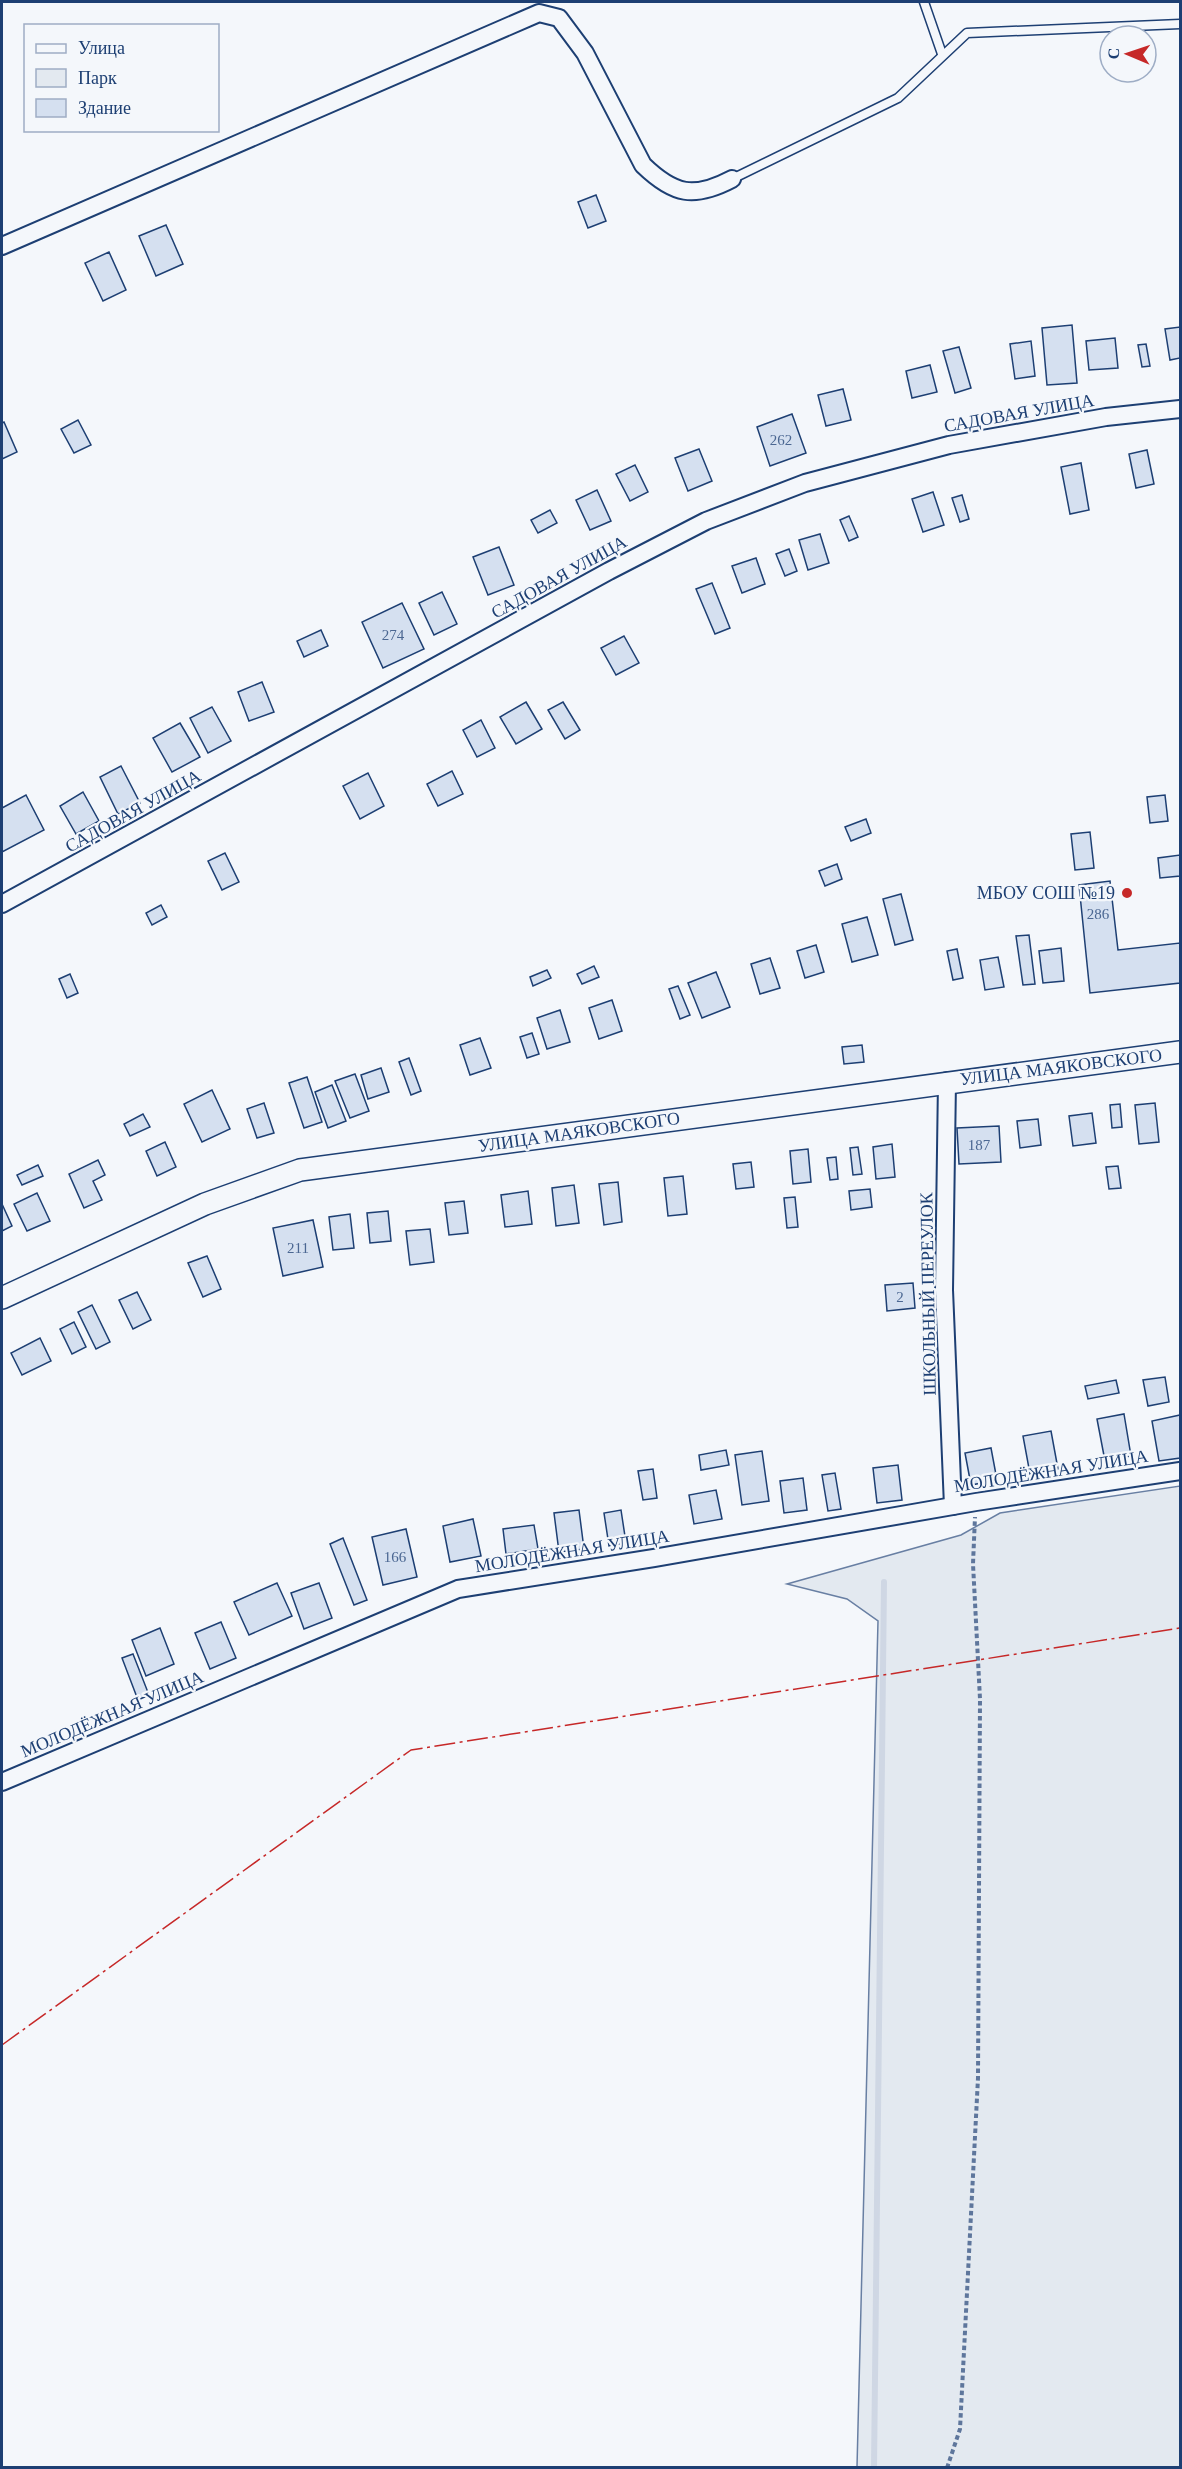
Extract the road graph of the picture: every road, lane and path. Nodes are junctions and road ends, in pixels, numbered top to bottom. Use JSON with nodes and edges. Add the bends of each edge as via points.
{"nodes":[{"id":1,"x":924,"y":2,"type":"edge"},
{"id":2,"x":1180,"y":24,"type":"edge"},
{"id":3,"x":942,"y":54,"type":"junction"},
{"id":4,"x":732,"y":179,"type":"joint"},
{"id":5,"x":2,"y":246,"type":"edge"},
{"id":6,"x":1180,"y":409,"type":"edge"},
{"id":7,"x":2,"y":904,"type":"edge"},
{"id":8,"x":1180,"y":1052,"type":"edge"},
{"id":9,"x":947,"y":1081,"type":"junction"},
{"id":10,"x":2,"y":1298,"type":"edge"},
{"id":11,"x":1180,"y":1471,"type":"edge"},
{"id":12,"x":976,"y":1502,"type":"junction"},
{"id":13,"x":953,"y":1506,"type":"junction"},
{"id":14,"x":2,"y":1782,"type":"edge"},
{"id":15,"x":947,"y":2468,"type":"edge"}],
"edges":[{"from":1,"to":3,"type":"lane"},
{"from":2,"to":3,"type":"lane","via":[[967,33]]},
{"from":3,"to":4,"type":"lane","via":[[898,98]]},
{"from":4,"to":5,"type":"street","via":[[711,190],[696,191],[670,188],[658,179],[643,165],[585,52],[559,18],[539,13]]},
{"from":6,"to":7,"type":"street","name":"САДОВАЯ УЛИЦА","via":[[1106,417],[949,444],[805,483],[706,520]]},
{"from":8,"to":9,"type":"street","name":"УЛИЦА МАЯКОВСКОГО"},
{"from":9,"to":10,"type":"street","name":"УЛИЦА МАЯКОВСКОГО","via":[[300,1170],[205,1204]]},
{"from":9,"to":13,"type":"street","name":"ШКОЛЬНЫЙ ПЕРЕУЛОК","via":[[944,1290]]},
{"from":11,"to":12,"type":"street","name":"МОЛОДЁЖНАЯ УЛИЦА"},
{"from":12,"to":13,"type":"street","name":"МОЛОДЁЖНАЯ УЛИЦА"},
{"from":12,"to":15,"type":"path","via":[[973,1564],[980,1699],[978,2078],[960,2428]]},
{"from":13,"to":14,"type":"street","name":"МОЛОДЁЖНАЯ УЛИЦА","via":[[458,1589]]}]}
